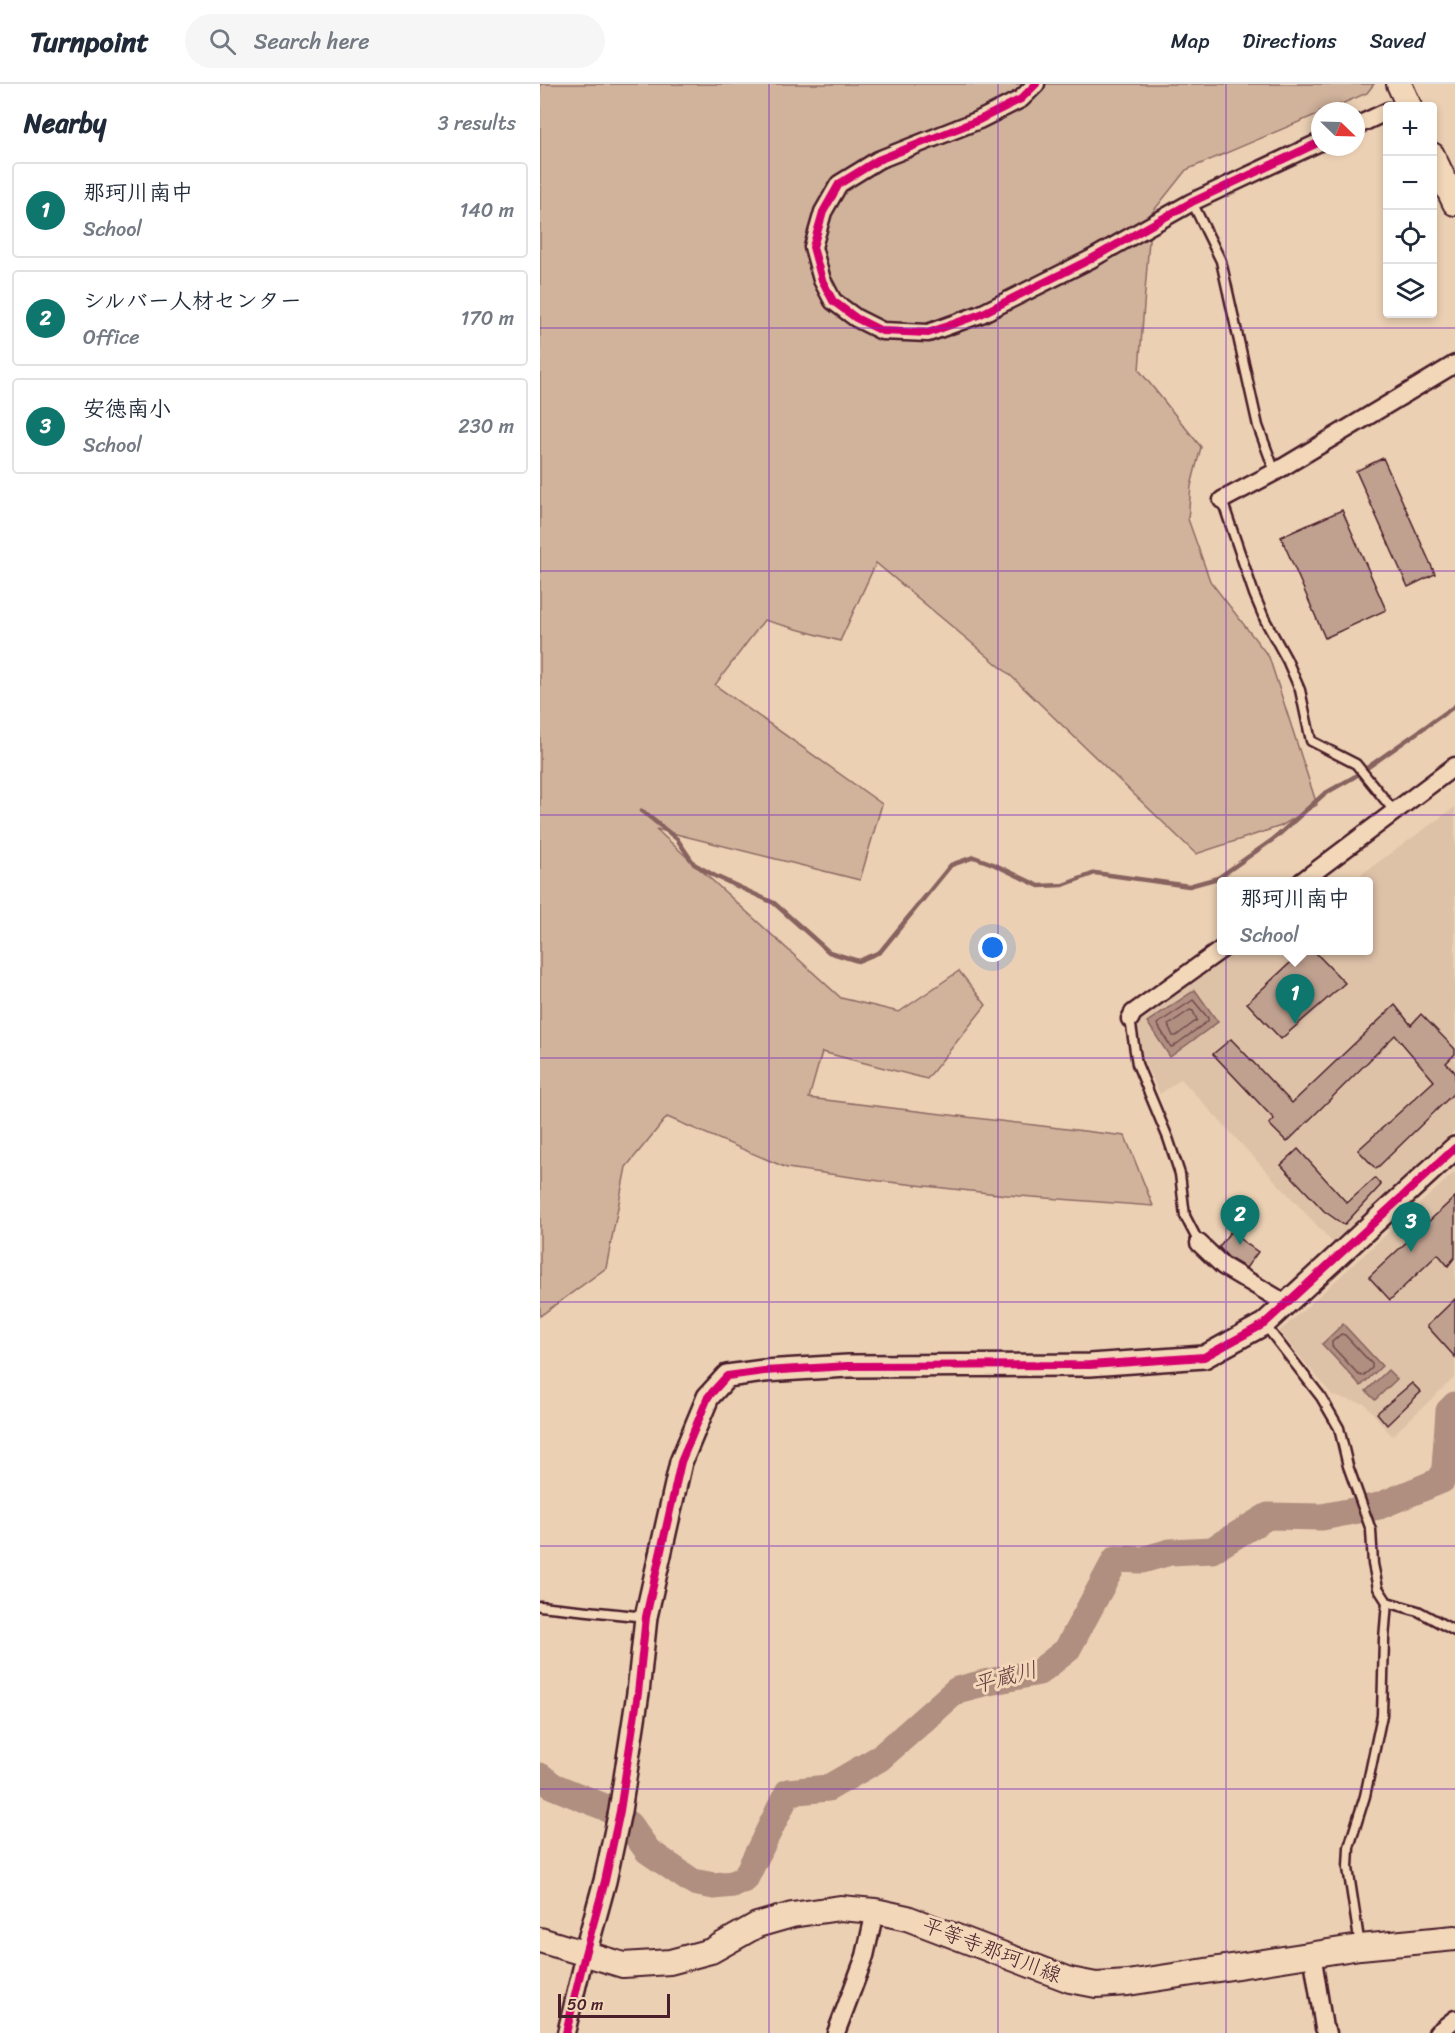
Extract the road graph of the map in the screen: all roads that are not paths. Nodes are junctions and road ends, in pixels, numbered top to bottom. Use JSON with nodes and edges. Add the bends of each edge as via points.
{"nodes":[{"id":1,"x":1036,"y":84,"type":"edge"},
{"id":2,"x":1383,"y":111,"type":"edge"},
{"id":3,"x":1365,"y":121,"type":"edge"},
{"id":4,"x":1311,"y":146,"type":"edge"},
{"id":5,"x":1432,"y":156,"type":"edge"},
{"id":6,"x":1192,"y":202,"type":"junction"},
{"id":7,"x":1455,"y":203,"type":"edge"},
{"id":8,"x":1455,"y":364,"type":"edge"},
{"id":9,"x":1275,"y":472,"type":"junction"},
{"id":10,"x":1222,"y":500,"type":"joint"},
{"id":11,"x":1455,"y":766,"type":"edge"},
{"id":12,"x":1394,"y":811,"type":"junction"},
{"id":13,"x":1308,"y":877,"type":"edge"},
{"id":14,"x":1217,"y":953,"type":"edge"},
{"id":15,"x":1130,"y":1019,"type":"joint"},
{"id":16,"x":1455,"y":1148,"type":"edge"},
{"id":17,"x":1199,"y":1243,"type":"joint"},
{"id":18,"x":1287,"y":1305,"type":"junction"},
{"id":19,"x":1264,"y":1324,"type":"junction"},
{"id":20,"x":1388,"y":1602,"type":"junction"},
{"id":21,"x":540,"y":1606,"type":"edge"},
{"id":22,"x":646,"y":1617,"type":"junction"},
{"id":23,"x":1455,"y":1631,"type":"edge"},
{"id":24,"x":875,"y":1911,"type":"junction"},
{"id":25,"x":1455,"y":1938,"type":"edge"},
{"id":26,"x":540,"y":1940,"type":"edge"},
{"id":27,"x":1360,"y":1947,"type":"junction"},
{"id":28,"x":1312,"y":1953,"type":"junction"},
{"id":29,"x":585,"y":1954,"type":"junction"},
{"id":30,"x":1455,"y":2019,"type":"edge"},
{"id":31,"x":1323,"y":2031,"type":"edge"},
{"id":32,"x":566,"y":2033,"type":"edge"},
{"id":33,"x":836,"y":2033,"type":"edge"},
{"id":34,"x":1437,"y":2033,"type":"edge"}],
"edges":[{"from":1,"to":6,"type":"street","via":[[1021,99],[990,115],[879,160],[839,183],[823,212],[813,247],[822,280],[833,301],[882,331],[928,333],[981,314]]},
{"from":2,"to":3,"type":"street"},
{"from":4,"to":6,"type":"street"},
{"from":5,"to":7,"type":"main road"},
{"from":6,"to":9,"type":"lane","via":[[1221,261],[1258,426]]},
{"from":8,"to":9,"type":"street"},
{"from":9,"to":10,"type":"street"},
{"from":10,"to":12,"type":"lane","via":[[1254,594],[1300,690],[1311,741],[1356,764]]},
{"from":11,"to":12,"type":"street"},
{"from":12,"to":13,"type":"street"},
{"from":14,"to":15,"type":"street"},
{"from":15,"to":17,"type":"lane","via":[[1137,1064],[1168,1138],[1180,1174],[1185,1216]]},
{"from":16,"to":18,"type":"street"},
{"from":17,"to":18,"type":"street","via":[[1223,1266]]},
{"from":18,"to":19,"type":"street"},
{"from":19,"to":20,"type":"lane","via":[[1339,1428],[1371,1530],[1378,1587]]},
{"from":19,"to":22,"type":"street","via":[[1204,1357],[1090,1365],[848,1366],[727,1376],[708,1397],[681,1462]]},
{"from":20,"to":23,"type":"lane","via":[[1418,1611]]},
{"from":20,"to":27,"type":"lane","via":[[1383,1639],[1382,1715],[1365,1796],[1349,1847],[1348,1868]]},
{"from":21,"to":22,"type":"lane"},
{"from":22,"to":29,"type":"street","via":[[620,1811]]},
{"from":24,"to":28,"type":"main road","name":"平等寺那珂川線","via":[[907,1918],[1070,1980],[1096,1984],[1128,1983]]},
{"from":24,"to":29,"type":"main road","name":"平等寺那珂川線","via":[[840,1908],[792,1915],[757,1925],[711,1951],[670,1962],[623,1965]]},
{"from":24,"to":33,"type":"street","via":[[865,1956]]},
{"from":25,"to":27,"type":"main road","name":"平等寺那珂川線"},
{"from":26,"to":29,"type":"main road","name":"平等寺那珂川線"},
{"from":27,"to":28,"type":"main road","name":"平等寺那珂川線"},
{"from":28,"to":31,"type":"street"},
{"from":29,"to":32,"type":"street"},
{"from":30,"to":34,"type":"street"}]}
